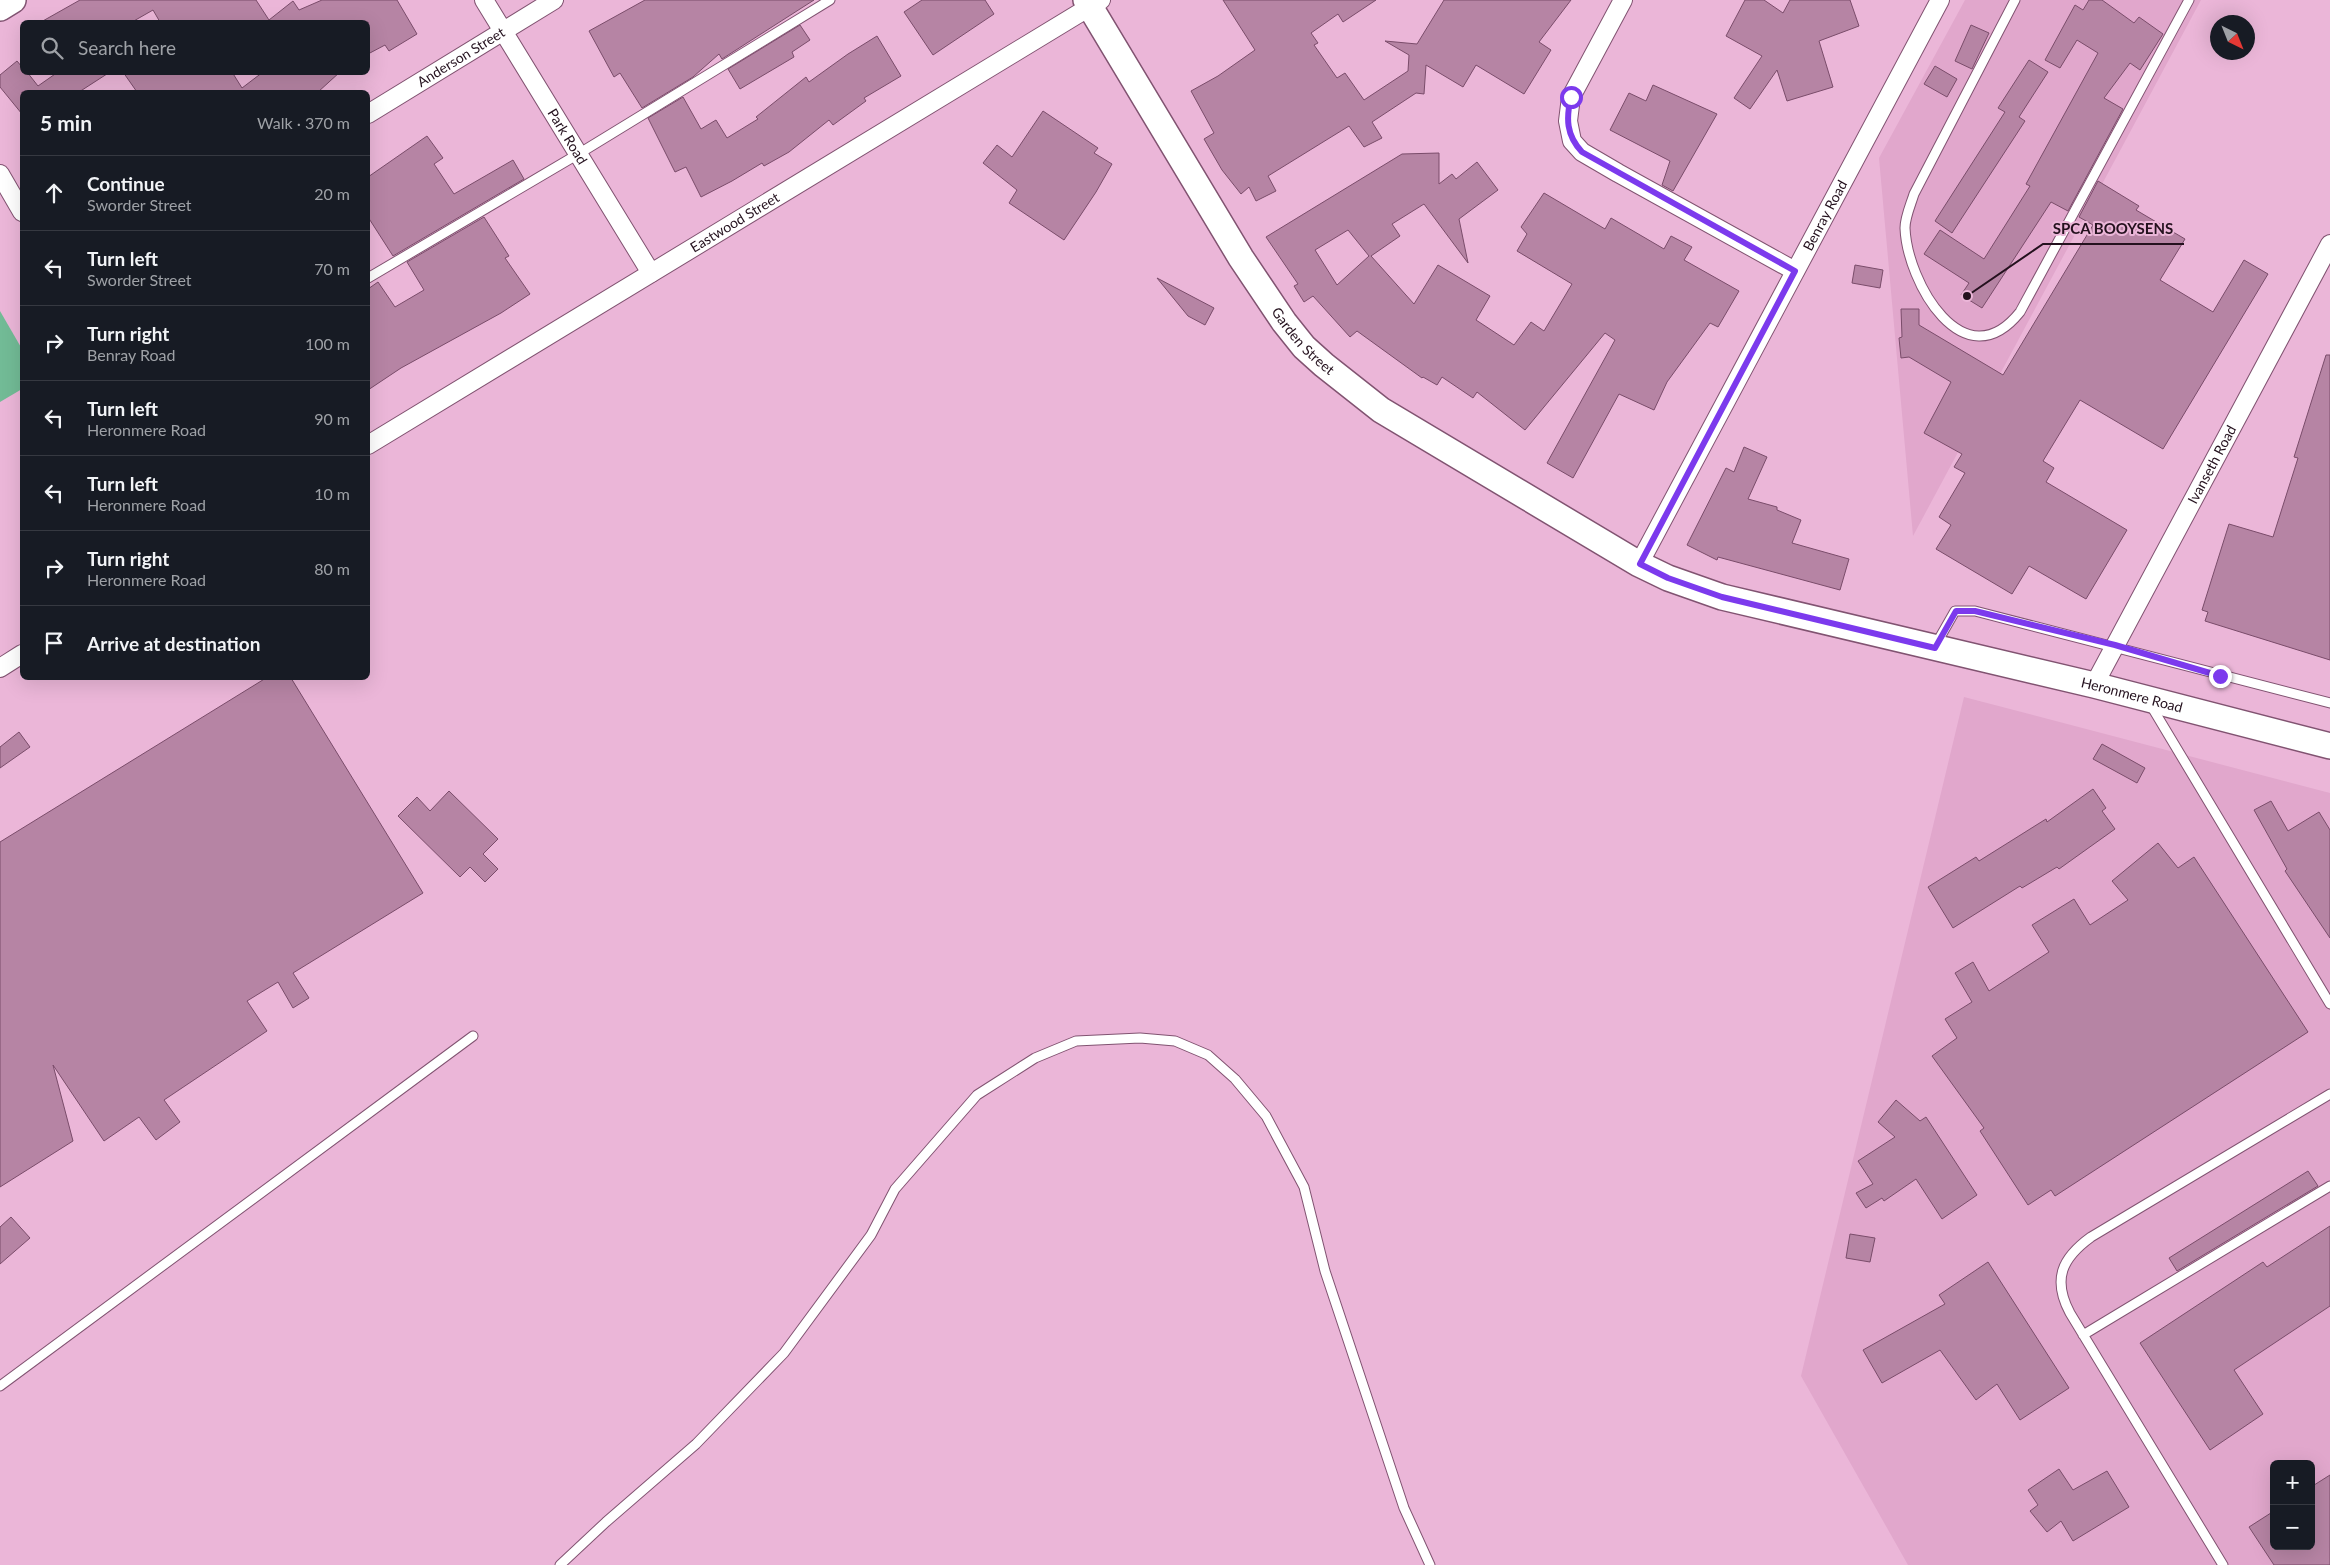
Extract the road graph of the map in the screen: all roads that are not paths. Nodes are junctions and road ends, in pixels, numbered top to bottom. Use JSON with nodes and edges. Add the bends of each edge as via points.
{"nodes":[{"id":1,"x":13,"y":0,"type":"edge"},
{"id":2,"x":484,"y":0,"type":"edge"},
{"id":3,"x":554,"y":0,"type":"edge"},
{"id":4,"x":830,"y":0,"type":"edge"},
{"id":5,"x":1623,"y":0,"type":"edge"},
{"id":6,"x":1940,"y":0,"type":"edge"},
{"id":7,"x":2015,"y":0,"type":"edge"},
{"id":8,"x":2190,"y":0,"type":"edge"},
{"id":9,"x":1093,"y":2,"type":"edge"},
{"id":10,"x":0,"y":8,"type":"edge"},
{"id":11,"x":502,"y":30,"type":"junction"},
{"id":12,"x":370,"y":113,"type":"edge"},
{"id":13,"x":580,"y":154,"type":"junction"},
{"id":14,"x":0,"y":174,"type":"edge"},
{"id":15,"x":20,"y":209,"type":"edge"},
{"id":16,"x":2330,"y":244,"type":"edge"},
{"id":17,"x":1795,"y":271,"type":"junction"},
{"id":18,"x":651,"y":273,"type":"junction"},
{"id":19,"x":370,"y":277,"type":"edge"},
{"id":20,"x":370,"y":444,"type":"edge"},
{"id":21,"x":1640,"y":564,"type":"junction"},
{"id":22,"x":2115,"y":645,"type":"junction"},
{"id":23,"x":1935,"y":648,"type":"junction"},
{"id":24,"x":20,"y":655,"type":"edge"},
{"id":25,"x":0,"y":668,"type":"edge"},
{"id":26,"x":2094,"y":686,"type":"junction"},
{"id":27,"x":2147,"y":699,"type":"junction"},
{"id":28,"x":2330,"y":703,"type":"edge"},
{"id":29,"x":2330,"y":746,"type":"edge"},
{"id":30,"x":2330,"y":1004,"type":"edge"},
{"id":31,"x":473,"y":1036,"type":"dead end"},
{"id":32,"x":2330,"y":1094,"type":"edge"},
{"id":33,"x":2330,"y":1186,"type":"edge"},
{"id":34,"x":2083,"y":1335,"type":"junction"},
{"id":35,"x":0,"y":1386,"type":"edge"},
{"id":36,"x":560,"y":1565,"type":"edge"},
{"id":37,"x":1430,"y":1565,"type":"edge"},
{"id":38,"x":2223,"y":1565,"type":"edge"}],
"edges":[{"from":1,"to":10,"type":"street"},
{"from":2,"to":11,"type":"street","name":"Park Road"},
{"from":3,"to":11,"type":"street","name":"Anderson Street"},
{"from":4,"to":13,"type":"lane"},
{"from":5,"to":17,"type":"street","via":[[1571,97],[1568,121],[1572,141],[1582,152],[1618,173]]},
{"from":6,"to":17,"type":"street","name":"Benray Road"},
{"from":7,"to":8,"type":"lane","via":[[1914,194],[1905,226],[1909,257],[1933,308],[1951,327],[1968,335],[1999,331],[2009,326],[2020,312]]},
{"from":9,"to":18,"type":"street","name":"Eastwood Street"},
{"from":9,"to":21,"type":"street","name":"Garden Street","via":[[1241,258],[1304,347],[1381,410]]},
{"from":11,"to":12,"type":"street","name":"Anderson Street"},
{"from":11,"to":13,"type":"street","name":"Park Road"},
{"from":13,"to":18,"type":"street","name":"Park Road"},
{"from":13,"to":19,"type":"lane"},
{"from":14,"to":15,"type":"street"},
{"from":16,"to":22,"type":"street","name":"Ivanseth Road"},
{"from":17,"to":21,"type":"street","name":"Benray Road"},
{"from":18,"to":20,"type":"street","name":"Eastwood Street"},
{"from":21,"to":23,"type":"street","name":"Heronmere Road","via":[[1668,578],[1722,597]]},
{"from":22,"to":23,"type":"lane","via":[[1975,611],[1956,611]]},
{"from":22,"to":26,"type":"street","name":"Ivanseth Road"},
{"from":22,"to":28,"type":"lane","via":[[2220,676]]},
{"from":23,"to":26,"type":"street","name":"Heronmere Road"},
{"from":24,"to":25,"type":"street"},
{"from":26,"to":27,"type":"street","name":"Heronmere Road"},
{"from":27,"to":29,"type":"street","name":"Heronmere Road"},
{"from":27,"to":30,"type":"lane"},
{"from":31,"to":35,"type":"lane"},
{"from":32,"to":34,"type":"lane","via":[[2077,1247],[2064,1266],[2060,1280],[2061,1296]]},
{"from":33,"to":34,"type":"lane"},
{"from":34,"to":38,"type":"lane"},
{"from":36,"to":37,"type":"lane","via":[[696,1444],[784,1353],[870,1235],[895,1189],[977,1095],[1035,1058],[1076,1041],[1140,1038],[1175,1041],[1208,1055],[1235,1079],[1266,1116],[1304,1188],[1325,1271],[1401,1499]]}]}
